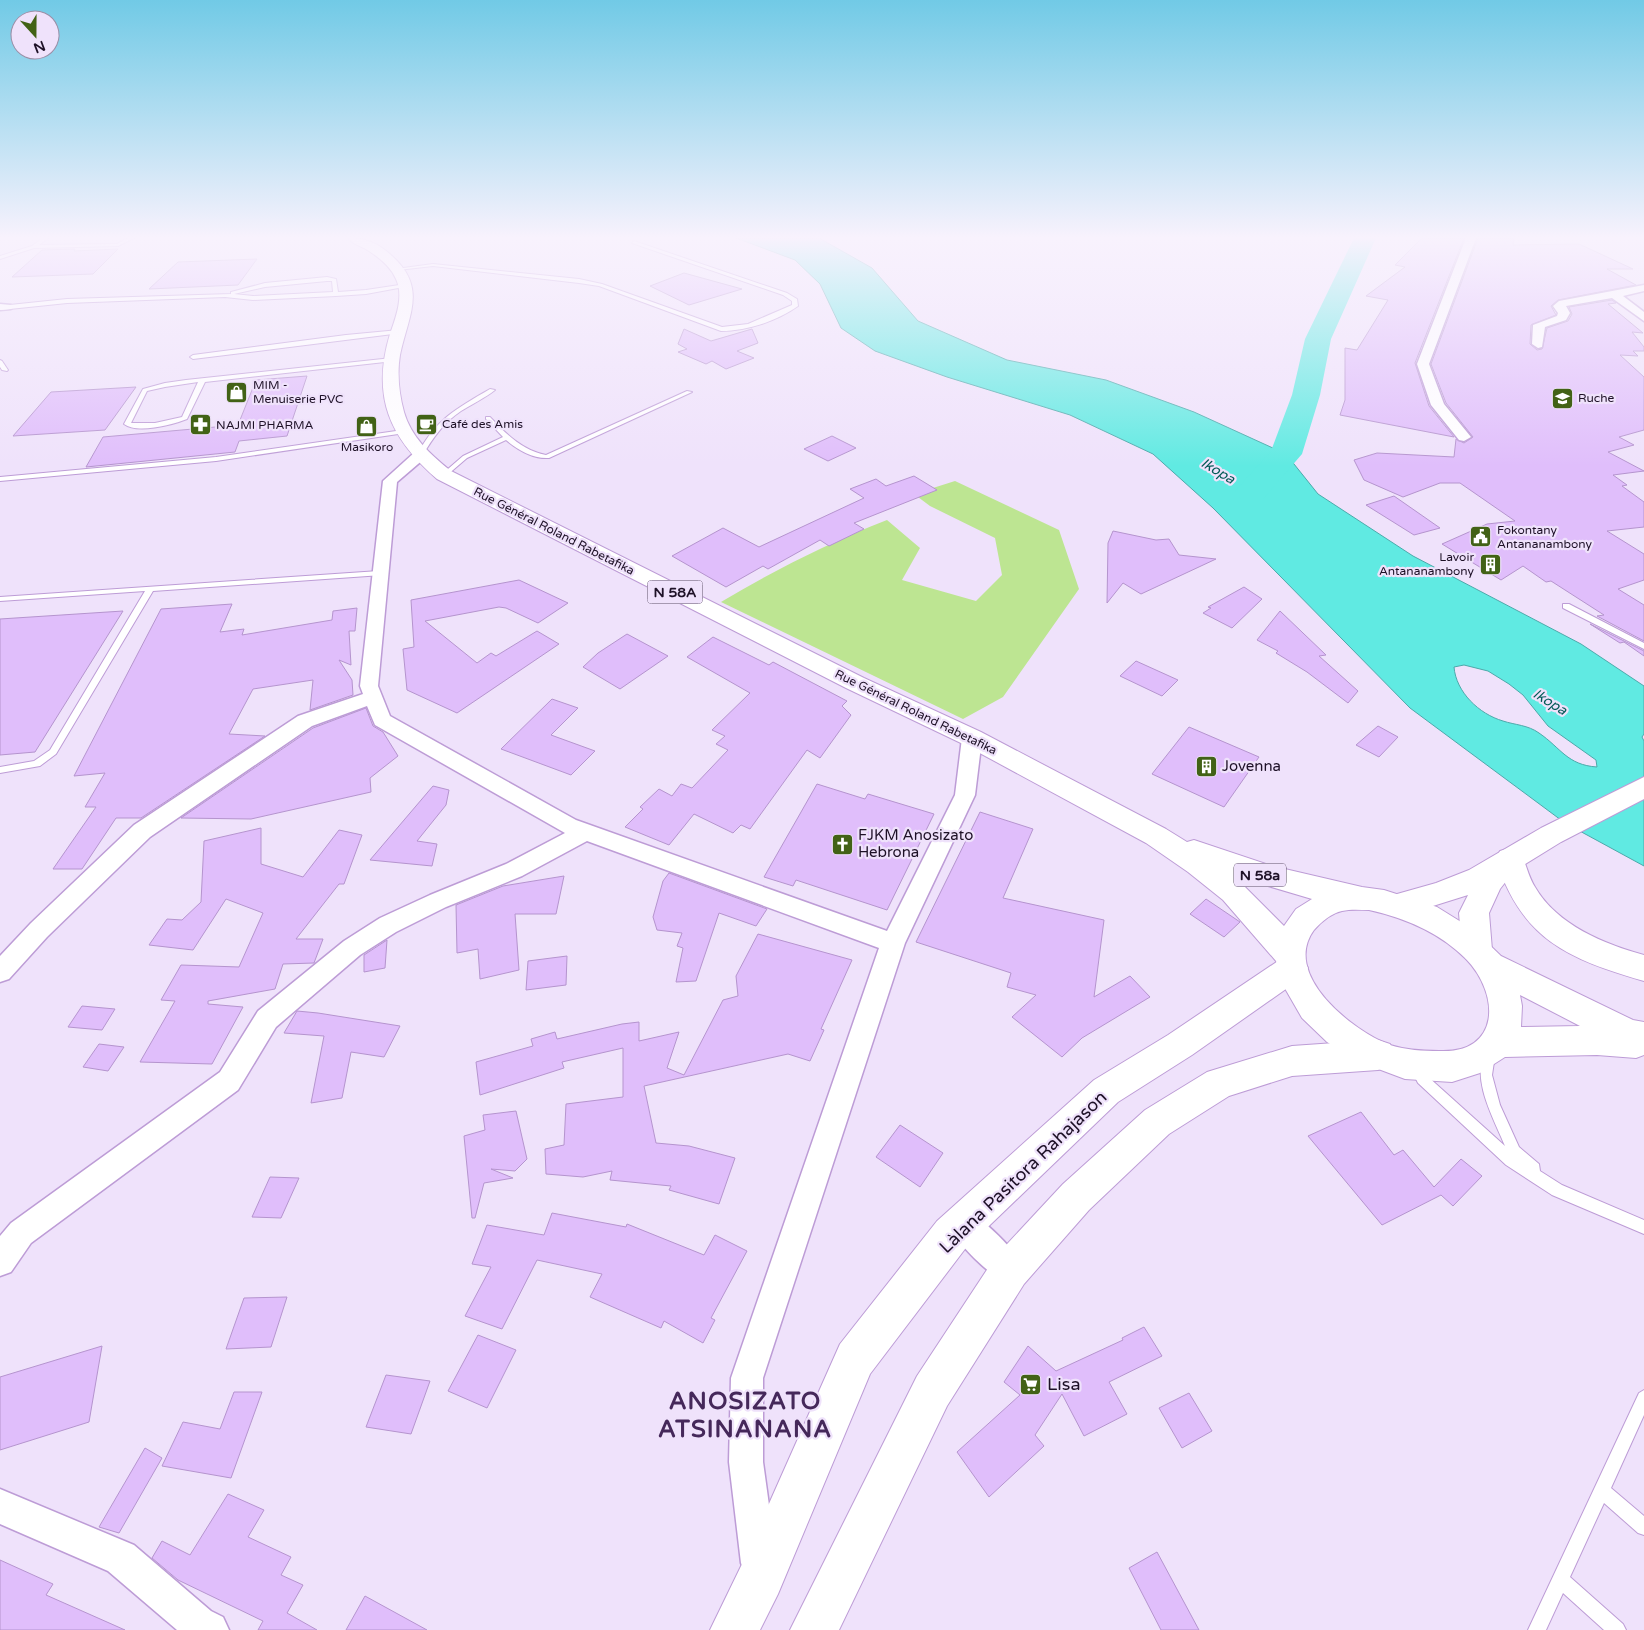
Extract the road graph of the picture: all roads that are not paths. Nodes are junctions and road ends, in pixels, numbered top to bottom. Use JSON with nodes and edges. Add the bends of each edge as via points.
{"nodes":[{"id":1,"x":400,"y":314,"type":"edge"},
{"id":2,"x":680,"y":314,"type":"edge"},
{"id":3,"x":777,"y":314,"type":"edge"},
{"id":4,"x":1441,"y":314,"type":"edge"},
{"id":5,"x":1564,"y":314,"type":"edge"},
{"id":6,"x":399,"y":332,"type":"junction"},
{"id":7,"x":1538,"y":344,"type":"dead end"},
{"id":8,"x":193,"y":357,"type":"dead end"},
{"id":9,"x":392,"y":360,"type":"junction"},
{"id":10,"x":0,"y":362,"type":"edge"},
{"id":11,"x":5,"y":370,"type":"dead end"},
{"id":12,"x":202,"y":381,"type":"junction"},
{"id":13,"x":492,"y":390,"type":"dead end"},
{"id":14,"x":689,"y":392,"type":"dead end"},
{"id":15,"x":488,"y":418,"type":"dead end"},
{"id":16,"x":403,"y":432,"type":"junction"},
{"id":17,"x":1464,"y":437,"type":"dead end"},
{"id":18,"x":505,"y":438,"type":"junction"},
{"id":19,"x":420,"y":455,"type":"junction"},
{"id":20,"x":444,"y":475,"type":"junction"},
{"id":21,"x":0,"y":479,"type":"edge"},
{"id":22,"x":379,"y":573,"type":"junction"},
{"id":23,"x":150,"y":588,"type":"junction"},
{"id":24,"x":0,"y":599,"type":"edge"},
{"id":25,"x":1566,"y":606,"type":"dead end"},
{"id":26,"x":1644,"y":646,"type":"edge"},
{"id":27,"x":373,"y":698,"type":"junction"},
{"id":28,"x":972,"y":738,"type":"junction"},
{"id":29,"x":0,"y":770,"type":"edge"},
{"id":30,"x":1644,"y":787,"type":"edge"},
{"id":31,"x":585,"y":833,"type":"junction"},
{"id":32,"x":1156,"y":836,"type":"junction"},
{"id":33,"x":1510,"y":859,"type":"junction"},
{"id":34,"x":1368,"y":898,"type":"junction"},
{"id":35,"x":1401,"y":904,"type":"junction"},
{"id":36,"x":893,"y":943,"type":"junction"},
{"id":37,"x":1483,"y":958,"type":"junction"},
{"id":38,"x":1291,"y":962,"type":"junction"},
{"id":39,"x":1644,"y":968,"type":"edge"},
{"id":40,"x":0,"y":972,"type":"edge"},
{"id":41,"x":1644,"y":1037,"type":"edge"},
{"id":42,"x":1644,"y":1044,"type":"edge"},
{"id":43,"x":1495,"y":1047,"type":"junction"},
{"id":44,"x":1378,"y":1055,"type":"junction"},
{"id":45,"x":1415,"y":1066,"type":"junction"},
{"id":46,"x":1557,"y":1190,"type":"junction"},
{"id":47,"x":964,"y":1224,"type":"junction"},
{"id":48,"x":1644,"y":1227,"type":"edge"},
{"id":49,"x":0,"y":1261,"type":"edge"},
{"id":50,"x":1010,"y":1270,"type":"junction"},
{"id":51,"x":1643,"y":1404,"type":"edge"},
{"id":52,"x":1602,"y":1491,"type":"junction"},
{"id":53,"x":0,"y":1506,"type":"edge"},
{"id":54,"x":1644,"y":1527,"type":"edge"},
{"id":55,"x":761,"y":1577,"type":"junction"},
{"id":56,"x":1560,"y":1579,"type":"junction"},
{"id":57,"x":210,"y":1630,"type":"edge"},
{"id":58,"x":734,"y":1630,"type":"edge"},
{"id":59,"x":814,"y":1630,"type":"edge"},
{"id":60,"x":1537,"y":1630,"type":"edge"},
{"id":61,"x":1617,"y":1630,"type":"edge"}],
"edges":[{"from":1,"to":6,"type":"main road","name":"Rue Général Roland Rabetafika","number":"N 58A"},
{"from":2,"to":3,"type":"lane","via":[[721,329],[734,330],[747,328]]},
{"from":4,"to":17,"type":"street","via":[[1424,364],[1438,405]]},
{"from":5,"to":7,"type":"street","via":[[1562,318],[1539,325]]},
{"from":6,"to":8,"type":"lane"},
{"from":6,"to":9,"type":"main road","name":"Rue Général Roland Rabetafika","number":"N 58A"},
{"from":9,"to":12,"type":"lane"},
{"from":9,"to":16,"type":"main road","name":"Rue Général Roland Rabetafika","number":"N 58A","via":[[393,403]]},
{"from":10,"to":11,"type":"lane"},
{"from":12,"to":12,"type":"lane","via":[[154,386],[145,390],[128,424],[135,427],[172,423],[185,418]]},
{"from":13,"to":19,"type":"lane","via":[[437,426]]},
{"from":14,"to":18,"type":"lane","via":[[554,455],[539,456]]},
{"from":15,"to":18,"type":"lane"},
{"from":16,"to":19,"type":"main road","name":"Rue Général Roland Rabetafika","number":"N 58A"},
{"from":16,"to":21,"type":"lane","via":[[216,459]]},
{"from":18,"to":20,"type":"lane","via":[[465,457]]},
{"from":19,"to":20,"type":"main road","name":"Rue Général Roland Rabetafika","number":"N 58A"},
{"from":19,"to":22,"type":"street","via":[[390,481]]},
{"from":20,"to":28,"type":"main road","name":"Rue Général Roland Rabetafika","number":"N 58A","via":[[854,683]]},
{"from":22,"to":23,"type":"lane"},
{"from":22,"to":27,"type":"street","via":[[369,686]]},
{"from":23,"to":24,"type":"lane"},
{"from":23,"to":29,"type":"lane","via":[[53,752],[37,764]]},
{"from":25,"to":26,"type":"lane"},
{"from":27,"to":31,"type":"street","via":[[382,720]]},
{"from":27,"to":40,"type":"street","via":[[305,721],[142,831]]},
{"from":28,"to":32,"type":"main road","name":"Rue Général Roland Rabetafika","number":"N 58A"},
{"from":28,"to":36,"type":"street","via":[[965,795]]},
{"from":30,"to":33,"type":"main road"},
{"from":31,"to":36,"type":"street"},
{"from":31,"to":49,"type":"street","via":[[514,870],[388,925],[352,948],[267,1019],[229,1081],[21,1233]]},
{"from":32,"to":34,"type":"main road","number":"N 58a","via":[[1258,874]]},
{"from":32,"to":38,"type":"main road","number":"N 58a","via":[[1233,892],[1263,923]]},
{"from":33,"to":35,"type":"main road","via":[[1479,878],[1442,893]]},
{"from":33,"to":37,"type":"main road","via":[[1488,883],[1474,913]]},
{"from":33,"to":39,"type":"main road","via":[[1524,896],[1547,921],[1579,944],[1615,960]]},
{"from":34,"to":35,"type":"main road"},
{"from":34,"to":38,"type":"main road","via":[[1337,900],[1311,911],[1295,930]]},
{"from":35,"to":37,"type":"main road","via":[[1442,922]]},
{"from":36,"to":55,"type":"street","via":[[747,1378],[746,1462]]},
{"from":37,"to":41,"type":"main road","via":[[1627,1033]]},
{"from":37,"to":43,"type":"main road","via":[[1504,992],[1508,1019]]},
{"from":38,"to":44,"type":"main road","via":[[1308,1001],[1338,1032]]},
{"from":38,"to":47,"type":"main road","name":"Làlana Pasitora Rahajason","via":[[1180,1045],[1106,1091]]},
{"from":42,"to":43,"type":"main road","via":[[1597,1040]]},
{"from":43,"to":45,"type":"main road","via":[[1458,1067]]},
{"from":43,"to":46,"type":"lane","via":[[1486,1074],[1494,1105],[1514,1151]]},
{"from":44,"to":45,"type":"main road"},
{"from":44,"to":50,"type":"main road","via":[[1292,1061],[1220,1083],[1157,1122],[1076,1197]]},
{"from":45,"to":46,"type":"lane","via":[[1422,1079],[1511,1160]]},
{"from":46,"to":48,"type":"lane"},
{"from":47,"to":50,"type":"street"},
{"from":47,"to":55,"type":"main road","name":"Làlana Pasitora Rahajason","via":[[951,1235],[855,1359]]},
{"from":50,"to":59,"type":"main road","via":[[932,1391]]},
{"from":51,"to":52,"type":"lane"},
{"from":52,"to":54,"type":"lane"},
{"from":52,"to":56,"type":"lane"},
{"from":53,"to":57,"type":"street","via":[[121,1558],[198,1624]]},
{"from":55,"to":58,"type":"main road","name":"Làlana Pasitora Rahajason"},
{"from":56,"to":60,"type":"lane"},
{"from":56,"to":61,"type":"lane"}]}
